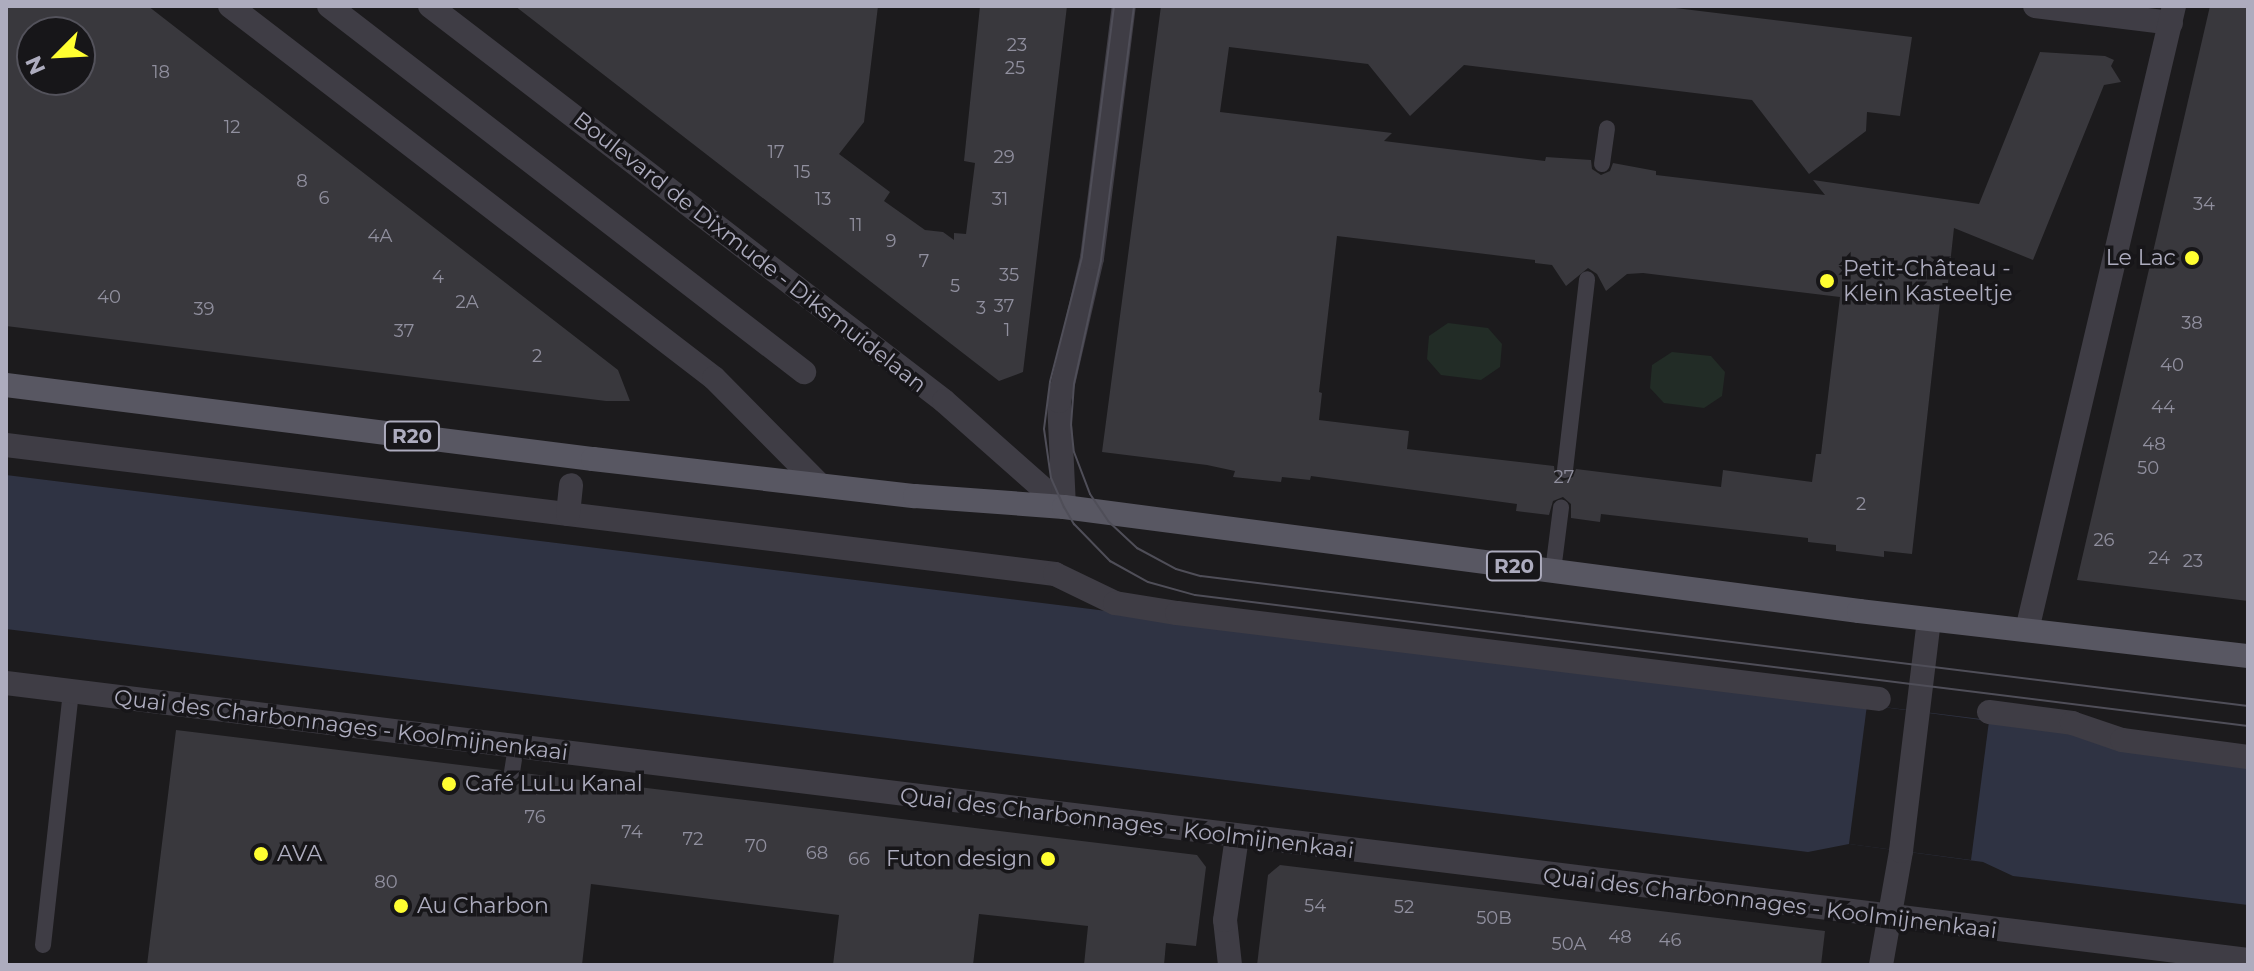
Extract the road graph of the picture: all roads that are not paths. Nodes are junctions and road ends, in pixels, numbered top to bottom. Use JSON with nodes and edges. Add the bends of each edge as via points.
{"nodes":[{"id":1,"x":230,"y":6,"type":"edge"},
{"id":2,"x":329,"y":6,"type":"edge"},
{"id":3,"x":430,"y":6,"type":"edge"},
{"id":4,"x":1124,"y":6,"type":"edge"},
{"id":5,"x":2035,"y":6,"type":"edge"},
{"id":6,"x":2172,"y":15,"type":"edge"},
{"id":7,"x":1607,"y":128,"type":"dead end"},
{"id":8,"x":1602,"y":164,"type":"dead end"},
{"id":9,"x":1587,"y":279,"type":"dead end"},
{"id":10,"x":804,"y":372,"type":"dead end"},
{"id":11,"x":6,"y":385,"type":"edge"},
{"id":12,"x":6,"y":445,"type":"edge"},
{"id":13,"x":1565,"y":470,"type":"dead end"},
{"id":14,"x":819,"y":484,"type":"junction"},
{"id":15,"x":571,"y":485,"type":"dead end"},
{"id":16,"x":1064,"y":507,"type":"junction"},
{"id":17,"x":1561,"y":508,"type":"dead end"},
{"id":18,"x":568,"y":514,"type":"junction"},
{"id":19,"x":1553,"y":571,"type":"junction"},
{"id":20,"x":1929,"y":620,"type":"junction"},
{"id":21,"x":2027,"y":630,"type":"junction"},
{"id":22,"x":2248,"y":656,"type":"edge"},
{"id":23,"x":6,"y":683,"type":"edge"},
{"id":24,"x":71,"y":691,"type":"junction"},
{"id":25,"x":1879,"y":699,"type":"dead end"},
{"id":26,"x":1989,"y":712,"type":"dead end"},
{"id":27,"x":516,"y":747,"type":"junction"},
{"id":28,"x":2248,"y":757,"type":"edge"},
{"id":29,"x":512,"y":772,"type":"dead end"},
{"id":30,"x":1237,"y":837,"type":"junction"},
{"id":31,"x":1888,"y":916,"type":"junction"},
{"id":32,"x":43,"y":945,"type":"dead end"},
{"id":33,"x":2248,"y":960,"type":"edge"},
{"id":34,"x":1230,"y":965,"type":"edge"},
{"id":35,"x":1881,"y":965,"type":"edge"}],
"edges":[{"from":1,"to":14,"type":"street","via":[[714,378]]},
{"from":2,"to":10,"type":"street"},
{"from":3,"to":16,"type":"street","name":"Boulevard de Dixmude - Diksmuidelaan","via":[[944,401]]},
{"from":4,"to":16,"type":"street","via":[[1092,258],[1059,401]]},
{"from":5,"to":6,"type":"street"},
{"from":6,"to":21,"type":"street"},
{"from":7,"to":8,"type":"lane"},
{"from":9,"to":13,"type":"lane"},
{"from":11,"to":14,"type":"main road","number":"R20"},
{"from":12,"to":18,"type":"street"},
{"from":14,"to":16,"type":"main road","number":"R20"},
{"from":15,"to":18,"type":"street"},
{"from":16,"to":19,"type":"main road","number":"R20"},
{"from":17,"to":19,"type":"lane"},
{"from":18,"to":25,"type":"street","via":[[1055,574],[1115,603],[1177,613]]},
{"from":19,"to":20,"type":"main road","number":"R20"},
{"from":20,"to":21,"type":"main road","number":"R20"},
{"from":20,"to":31,"type":"street"},
{"from":21,"to":22,"type":"main road","number":"R20"},
{"from":23,"to":24,"type":"street","name":"Quai des Charbonnages - Koolmijnenkaai"},
{"from":24,"to":27,"type":"street","name":"Quai des Charbonnages - Koolmijnenkaai"},
{"from":24,"to":32,"type":"lane"},
{"from":26,"to":28,"type":"street","via":[[2072,723],[2122,740]]},
{"from":27,"to":29,"type":"lane"},
{"from":27,"to":30,"type":"street","name":"Quai des Charbonnages - Koolmijnenkaai"},
{"from":30,"to":31,"type":"street","name":"Quai des Charbonnages - Koolmijnenkaai"},
{"from":30,"to":34,"type":"street","via":[[1225,920]]},
{"from":31,"to":33,"type":"street","name":"Quai des Charbonnages - Koolmijnenkaai"},
{"from":31,"to":35,"type":"street"}]}
